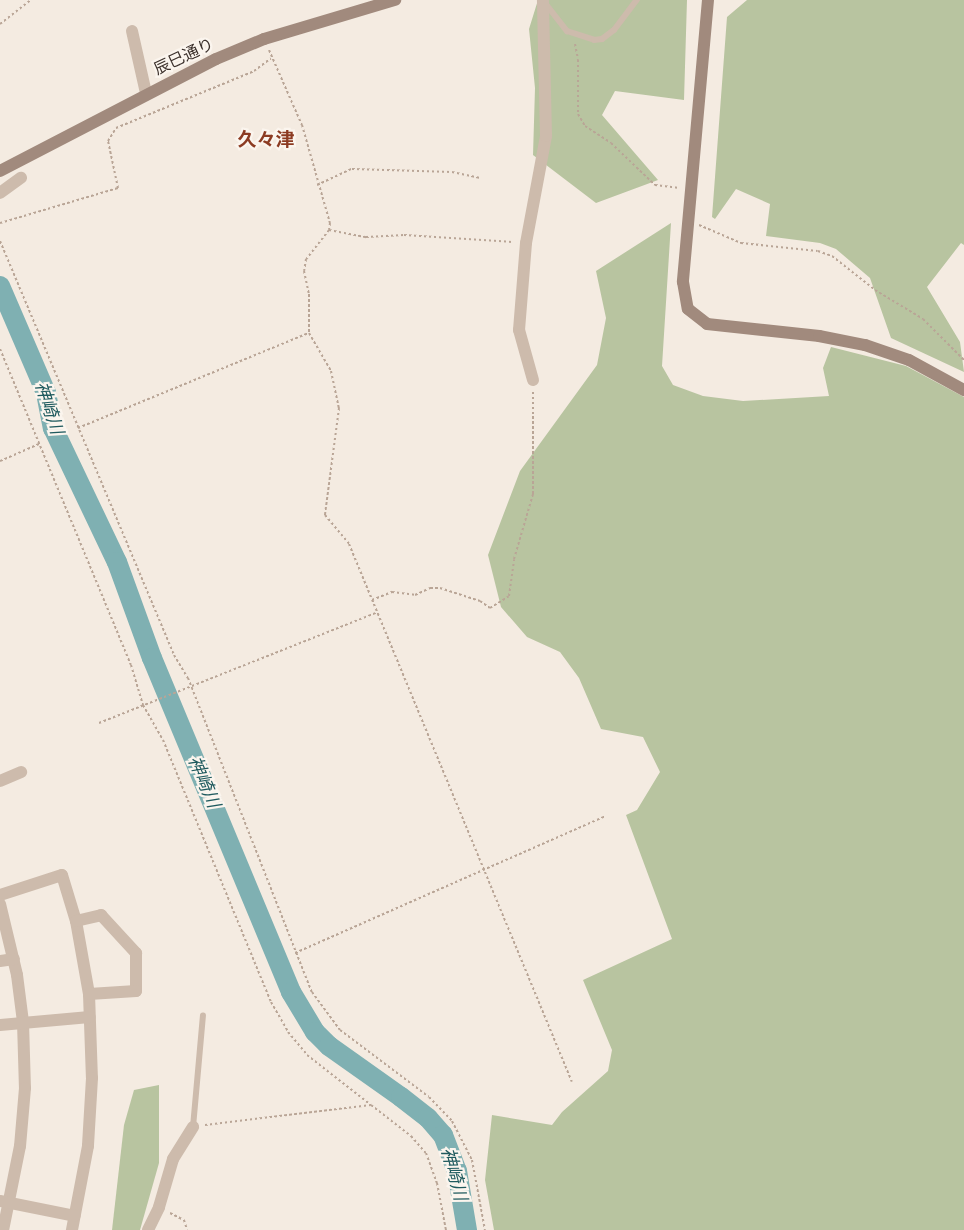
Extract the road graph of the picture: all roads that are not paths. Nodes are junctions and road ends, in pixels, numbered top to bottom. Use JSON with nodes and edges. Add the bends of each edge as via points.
{"nodes":[{"id":1,"x":395,"y":0,"type":"edge"},
{"id":2,"x":543,"y":0,"type":"edge"},
{"id":3,"x":636,"y":0,"type":"edge"},
{"id":4,"x":708,"y":0,"type":"edge"},
{"id":5,"x":377,"y":3,"type":"edge"},
{"id":6,"x":132,"y":31,"type":"dead end"},
{"id":7,"x":146,"y":93,"type":"junction"},
{"id":8,"x":0,"y":171,"type":"edge"},
{"id":9,"x":20,"y":178,"type":"dead end"},
{"id":10,"x":0,"y":193,"type":"edge"},
{"id":11,"x":533,"y":380,"type":"road end"},
{"id":12,"x":964,"y":390,"type":"edge"},
{"id":13,"x":21,"y":772,"type":"dead end"},
{"id":14,"x":0,"y":781,"type":"edge"},
{"id":15,"x":0,"y":895,"type":"edge"},
{"id":16,"x":0,"y":904,"type":"edge"},
{"id":17,"x":76,"y":921,"type":"junction"},
{"id":18,"x":14,"y":959,"type":"junction"},
{"id":19,"x":0,"y":961,"type":"edge"},
{"id":20,"x":89,"y":994,"type":"junction"},
{"id":21,"x":203,"y":1015,"type":"dead end"},
{"id":22,"x":90,"y":1017,"type":"junction"},
{"id":23,"x":23,"y":1022,"type":"junction"},
{"id":24,"x":0,"y":1025,"type":"edge"},
{"id":25,"x":193,"y":1127,"type":"joint"},
{"id":26,"x":4,"y":1202,"type":"edge"},
{"id":27,"x":75,"y":1216,"type":"junction"},
{"id":28,"x":3,"y":1230,"type":"edge"},
{"id":29,"x":72,"y":1230,"type":"edge"},
{"id":30,"x":148,"y":1230,"type":"edge"}],
"edges":[{"from":1,"to":5,"type":"street","name":"辰巳通り"},
{"from":2,"to":3,"type":"lane","via":[[567,31],[580,37],[602,39],[614,30]]},
{"from":2,"to":11,"type":"street","via":[[546,136],[526,243],[519,330]]},
{"from":4,"to":12,"type":"street","via":[[683,297],[696,318],[707,324],[819,336],[865,345],[909,360]]},
{"from":5,"to":7,"type":"street","name":"辰巳通り","via":[[264,39]]},
{"from":6,"to":7,"type":"street"},
{"from":7,"to":8,"type":"street","name":"辰巳通り"},
{"from":9,"to":10,"type":"street"},
{"from":13,"to":14,"type":"street"},
{"from":15,"to":17,"type":"street","via":[[62,875]]},
{"from":16,"to":18,"type":"street"},
{"from":17,"to":20,"type":"street"},
{"from":17,"to":20,"type":"street","via":[[100,914],[136,953],[136,991]]},
{"from":18,"to":19,"type":"street"},
{"from":18,"to":23,"type":"street"},
{"from":20,"to":22,"type":"street"},
{"from":21,"to":25,"type":"lane"},
{"from":22,"to":23,"type":"street"},
{"from":22,"to":27,"type":"street","via":[[92,1078],[88,1146]]},
{"from":23,"to":24,"type":"street"},
{"from":23,"to":26,"type":"street","via":[[25,1088],[20,1146]]},
{"from":25,"to":30,"type":"street","via":[[173,1158],[159,1207]]},
{"from":26,"to":27,"type":"street"},
{"from":26,"to":28,"type":"street"},
{"from":27,"to":29,"type":"street"}]}
